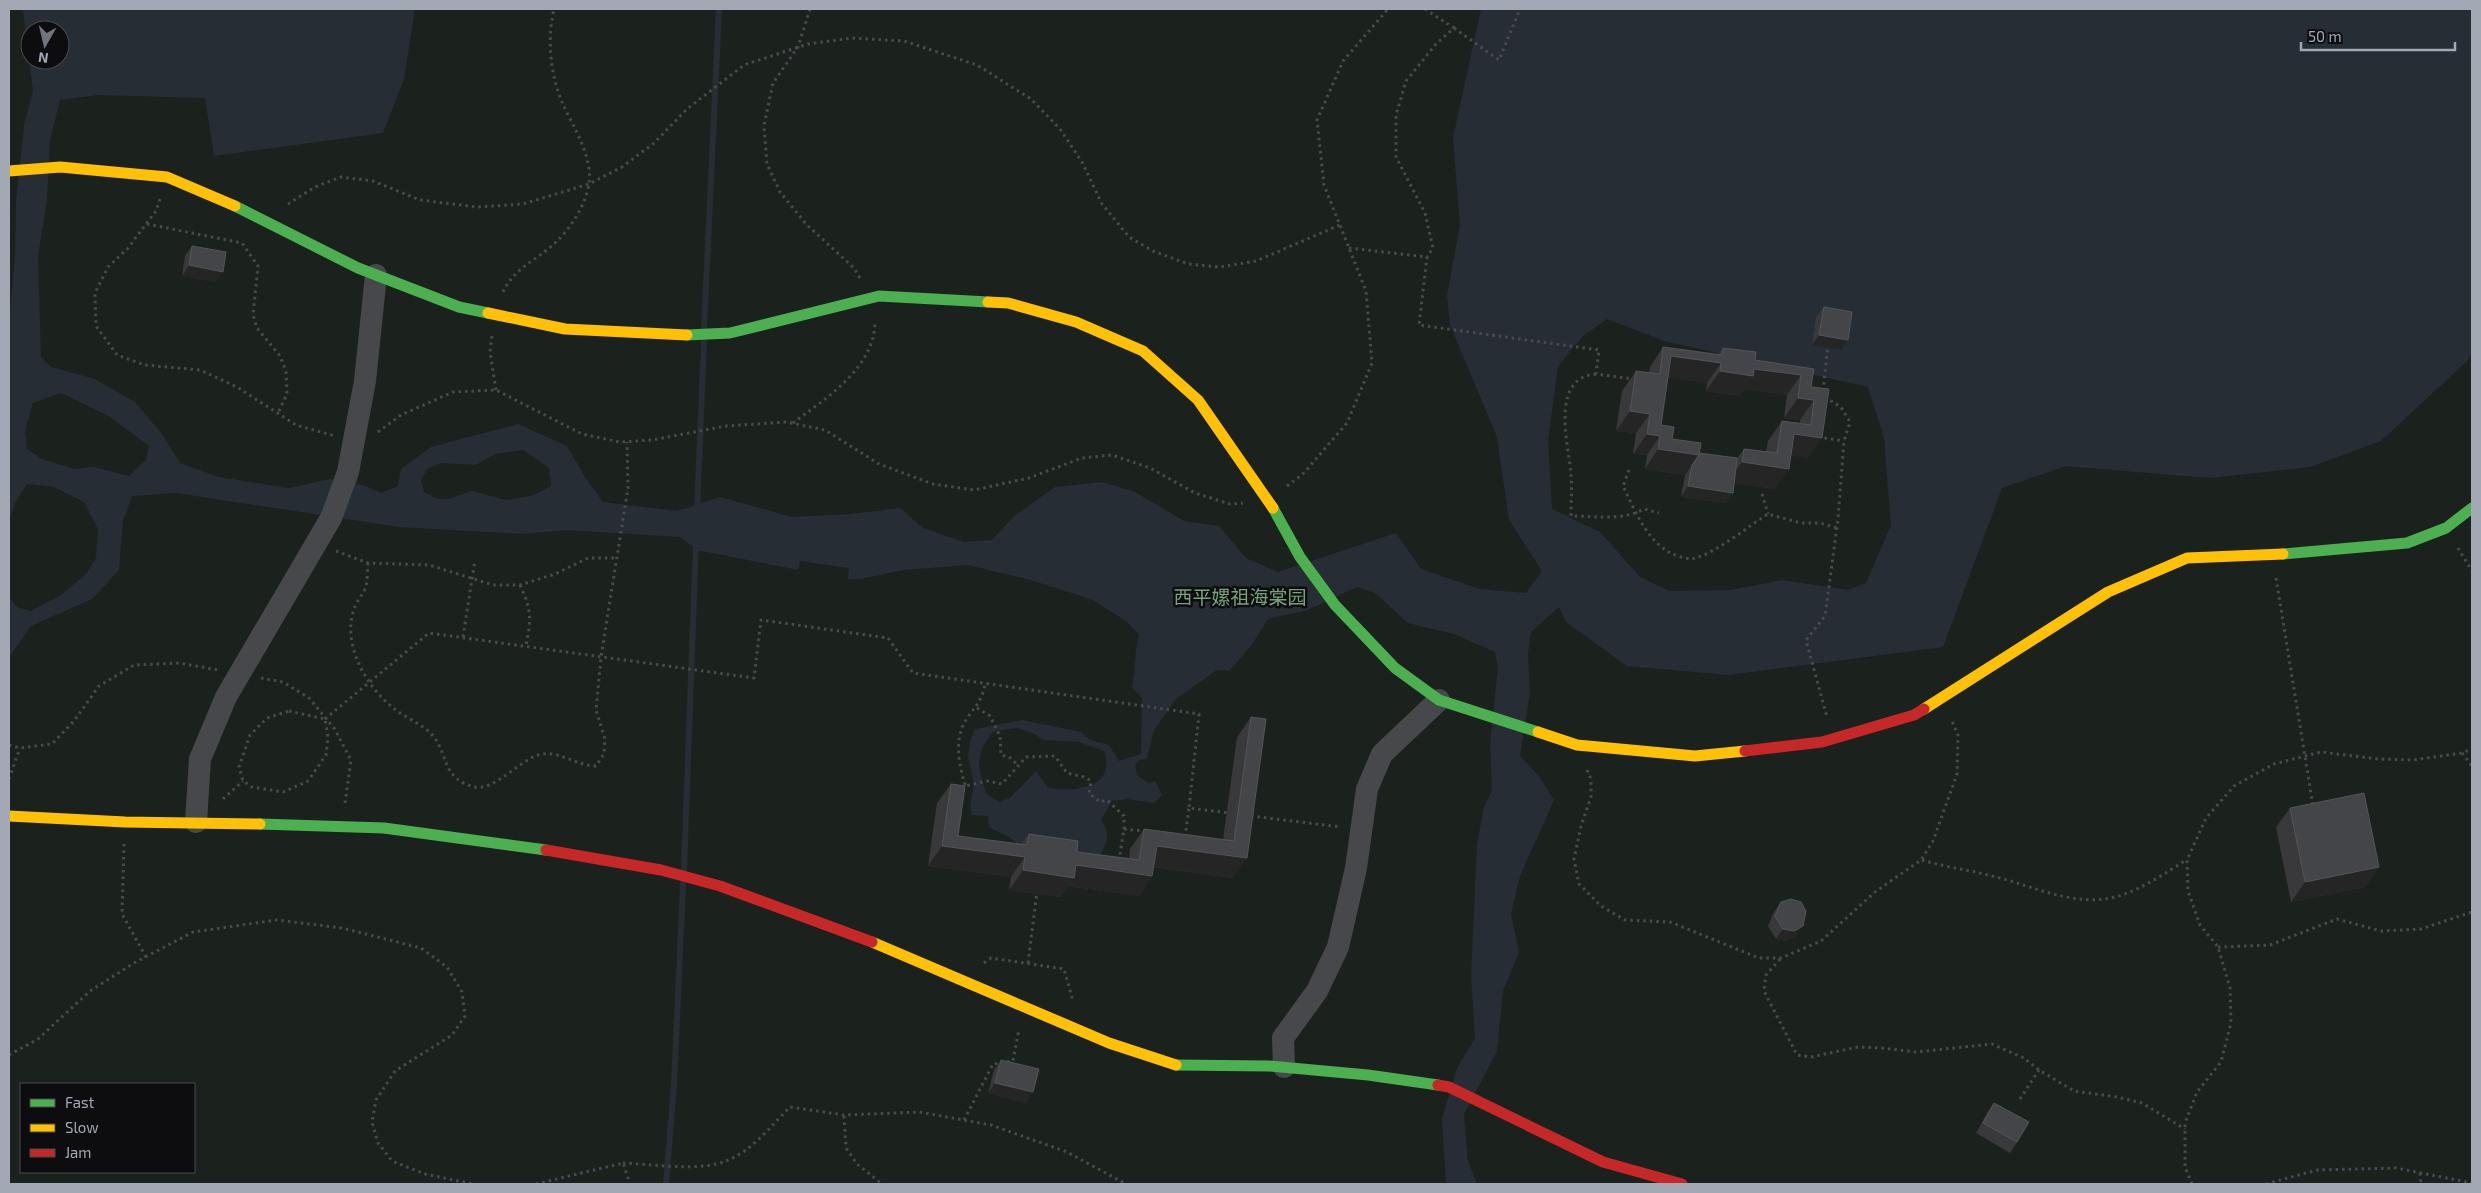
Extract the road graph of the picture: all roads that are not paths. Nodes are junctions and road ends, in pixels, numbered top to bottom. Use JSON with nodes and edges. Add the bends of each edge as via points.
{"nodes":[{"id":1,"x":9,"y":171,"type":"edge"},
{"id":2,"x":376,"y":275,"type":"junction"},
{"id":3,"x":2472,"y":508,"type":"edge"},
{"id":4,"x":1438,"y":700,"type":"junction"},
{"id":5,"x":9,"y":816,"type":"edge"},
{"id":6,"x":196,"y":822,"type":"junction"},
{"id":7,"x":1284,"y":1067,"type":"junction"},
{"id":8,"x":1682,"y":1184,"type":"edge"}],
"edges":[{"from":1,"to":2,"type":"street","via":[[60,167],[167,177],[266,220]]},
{"from":2,"to":4,"type":"street","via":[[458,307],[565,329],[680,335],[730,333],[879,296],[1008,303],[1076,322],[1143,351],[1198,400],[1268,499],[1300,558],[1335,605],[1395,668]]},
{"from":2,"to":6,"type":"street","via":[[365,381],[348,472],[318,542],[226,697],[200,759]]},
{"from":3,"to":4,"type":"street","via":[[2446,528],[2407,543],[2273,555],[2187,558],[2117,588],[1914,715],[1822,742],[1695,756],[1577,745]]},
{"from":4,"to":7,"type":"street","via":[[1382,754],[1367,789],[1356,868],[1338,947],[1317,991],[1284,1038]]},
{"from":5,"to":6,"type":"street"},
{"from":6,"to":7,"type":"street","via":[[384,828],[546,850],[661,870],[720,886],[893,950],[1080,1031],[1172,1065]]},
{"from":7,"to":8,"type":"street","via":[[1449,1087],[1603,1162]]}]}
